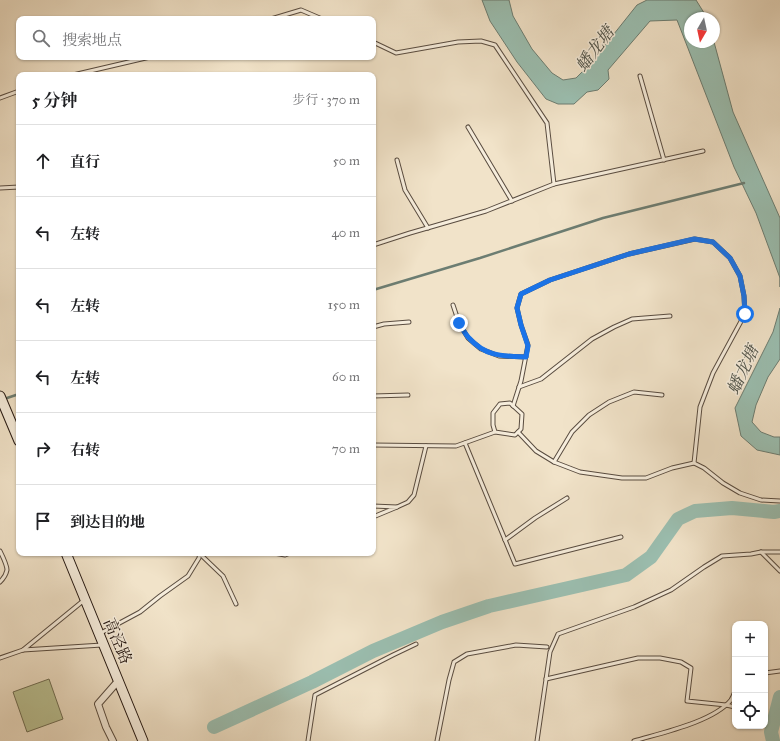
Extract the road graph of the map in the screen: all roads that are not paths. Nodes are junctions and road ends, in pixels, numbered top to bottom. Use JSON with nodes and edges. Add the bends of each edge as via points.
{"nodes":[{"id":1,"x":281,"y":16,"type":"edge"},
{"id":2,"x":315,"y":16,"type":"edge"},
{"id":3,"x":376,"y":43,"type":"edge"},
{"id":4,"x":137,"y":60,"type":"edge"},
{"id":5,"x":86,"y":72,"type":"edge"},
{"id":6,"x":640,"y":76,"type":"dead end"},
{"id":7,"x":16,"y":92,"type":"edge"},
{"id":8,"x":0,"y":98,"type":"edge"},
{"id":9,"x":468,"y":127,"type":"dead end"},
{"id":10,"x":702,"y":151,"type":"dead end"},
{"id":11,"x":397,"y":160,"type":"dead end"},
{"id":12,"x":664,"y":160,"type":"junction"},
{"id":13,"x":554,"y":184,"type":"junction"},
{"id":14,"x":16,"y":187,"type":"edge"},
{"id":15,"x":0,"y":188,"type":"edge"},
{"id":16,"x":512,"y":201,"type":"junction"},
{"id":17,"x":428,"y":228,"type":"junction"},
{"id":18,"x":376,"y":244,"type":"edge"},
{"id":19,"x":453,"y":304,"type":"dead end"},
{"id":20,"x":670,"y":316,"type":"dead end"},
{"id":21,"x":410,"y":322,"type":"dead end"},
{"id":22,"x":376,"y":326,"type":"edge"},
{"id":23,"x":526,"y":357,"type":"junction"},
{"id":24,"x":519,"y":387,"type":"junction"},
{"id":25,"x":662,"y":394,"type":"dead end"},
{"id":26,"x":408,"y":395,"type":"dead end"},
{"id":27,"x":0,"y":396,"type":"edge"},
{"id":28,"x":376,"y":396,"type":"edge"},
{"id":29,"x":513,"y":406,"type":"junction"},
{"id":30,"x":495,"y":432,"type":"junction"},
{"id":31,"x":518,"y":432,"type":"junction"},
{"id":32,"x":16,"y":434,"type":"edge"},
{"id":33,"x":465,"y":443,"type":"junction"},
{"id":34,"x":376,"y":445,"type":"edge"},
{"id":35,"x":426,"y":446,"type":"junction"},
{"id":36,"x":554,"y":462,"type":"junction"},
{"id":37,"x":694,"y":463,"type":"junction"},
{"id":38,"x":567,"y":498,"type":"dead end"},
{"id":39,"x":780,"y":501,"type":"edge"},
{"id":40,"x":376,"y":506,"type":"edge"},
{"id":41,"x":397,"y":507,"type":"junction"},
{"id":42,"x":376,"y":516,"type":"edge"},
{"id":43,"x":621,"y":537,"type":"dead end"},
{"id":44,"x":505,"y":540,"type":"junction"},
{"id":45,"x":0,"y":551,"type":"edge"},
{"id":46,"x":761,"y":552,"type":"junction"},
{"id":47,"x":780,"y":552,"type":"edge"},
{"id":48,"x":67,"y":556,"type":"edge"},
{"id":49,"x":199,"y":556,"type":"edge"},
{"id":50,"x":203,"y":556,"type":"edge"},
{"id":51,"x":780,"y":571,"type":"edge"},
{"id":52,"x":0,"y":582,"type":"edge"},
{"id":53,"x":84,"y":599,"type":"junction"},
{"id":54,"x":236,"y":604,"type":"dead end"},
{"id":55,"x":99,"y":634,"type":"junction"},
{"id":56,"x":416,"y":644,"type":"dead end"},
{"id":57,"x":104,"y":645,"type":"junction"},
{"id":58,"x":547,"y":647,"type":"dead end"},
{"id":59,"x":23,"y":650,"type":"junction"},
{"id":60,"x":0,"y":658,"type":"edge"},
{"id":61,"x":780,"y":670,"type":"edge"},
{"id":62,"x":768,"y":672,"type":"edge"},
{"id":63,"x":546,"y":679,"type":"junction"},
{"id":64,"x":119,"y":680,"type":"junction"},
{"id":65,"x":734,"y":693,"type":"edge"},
{"id":66,"x":726,"y":705,"type":"junction"},
{"id":67,"x":732,"y":706,"type":"edge"},
{"id":68,"x":113,"y":741,"type":"edge"},
{"id":69,"x":143,"y":741,"type":"edge"},
{"id":70,"x":308,"y":741,"type":"edge"},
{"id":71,"x":437,"y":741,"type":"edge"},
{"id":72,"x":538,"y":741,"type":"edge"},
{"id":73,"x":634,"y":741,"type":"edge"}],
"edges":[{"from":1,"to":2,"type":"lane","via":[[300,10]]},
{"from":3,"to":13,"type":"lane","via":[[396,53],[458,42],[481,41],[495,45],[547,124]]},
{"from":4,"to":5,"type":"lane"},
{"from":6,"to":12,"type":"lane"},
{"from":7,"to":8,"type":"lane"},
{"from":9,"to":16,"type":"lane"},
{"from":10,"to":12,"type":"lane"},
{"from":11,"to":17,"type":"lane","via":[[405,190]]},
{"from":12,"to":13,"type":"lane"},
{"from":13,"to":16,"type":"lane"},
{"from":14,"to":15,"type":"lane"},
{"from":16,"to":17,"type":"lane"},
{"from":17,"to":18,"type":"lane"},
{"from":19,"to":23,"type":"lane","via":[[459,323],[468,338],[481,349],[499,356]]},
{"from":20,"to":24,"type":"lane","via":[[632,319],[614,327],[592,339],[541,379]]},
{"from":21,"to":22,"type":"lane"},
{"from":23,"to":24,"type":"lane"},
{"from":23,"to":37,"type":"lane","via":[[528,346],[517,308],[521,294],[550,280],[629,254],[694,239],[713,242],[730,258],[740,276],[745,314],[713,373],[700,407]]},
{"from":24,"to":29,"type":"lane"},
{"from":25,"to":36,"type":"lane","via":[[634,392],[609,402],[589,415],[572,432]]},
{"from":26,"to":28,"type":"lane"},
{"from":27,"to":32,"type":"main road"},
{"from":29,"to":30,"type":"lane","via":[[510,403],[500,404],[493,413]]},
{"from":29,"to":31,"type":"lane","via":[[522,414],[521,429]]},
{"from":30,"to":31,"type":"lane"},
{"from":30,"to":33,"type":"lane"},
{"from":31,"to":36,"type":"lane","via":[[536,451]]},
{"from":33,"to":35,"type":"lane","via":[[456,446]]},
{"from":33,"to":44,"type":"lane"},
{"from":34,"to":35,"type":"lane"},
{"from":35,"to":41,"type":"lane","via":[[414,495],[408,502]]},
{"from":36,"to":37,"type":"lane","via":[[580,472],[622,478],[646,478]]},
{"from":37,"to":39,"type":"lane","via":[[740,493],[762,500]]},
{"from":38,"to":44,"type":"lane"},
{"from":40,"to":41,"type":"lane"},
{"from":41,"to":42,"type":"lane"},
{"from":43,"to":44,"type":"lane","via":[[515,564]]},
{"from":45,"to":52,"type":"lane","via":[[7,571]]},
{"from":46,"to":47,"type":"lane"},
{"from":46,"to":51,"type":"lane"},
{"from":46,"to":63,"type":"lane","via":[[722,556],[665,593],[558,634],[550,652]]},
{"from":48,"to":53,"type":"main road","name":"高泾路"},
{"from":49,"to":55,"type":"lane","via":[[188,576],[140,612]]},
{"from":50,"to":54,"type":"lane","via":[[223,576]]},
{"from":53,"to":55,"type":"main road","name":"高泾路"},
{"from":53,"to":59,"type":"lane"},
{"from":55,"to":57,"type":"main road","name":"高泾路"},
{"from":56,"to":70,"type":"lane","via":[[315,695]]},
{"from":57,"to":59,"type":"lane"},
{"from":57,"to":64,"type":"main road","name":"高泾路"},
{"from":58,"to":71,"type":"lane","via":[[516,645],[467,654],[454,662]]},
{"from":59,"to":60,"type":"lane"},
{"from":61,"to":62,"type":"lane"},
{"from":63,"to":66,"type":"lane","via":[[638,658],[660,658],[681,662],[690,668],[687,701]]},
{"from":63,"to":72,"type":"lane"},
{"from":64,"to":68,"type":"street","via":[[98,704]]},
{"from":64,"to":69,"type":"main road","name":"高泾路"},
{"from":65,"to":66,"type":"lane"},
{"from":66,"to":67,"type":"lane"},
{"from":66,"to":73,"type":"lane","via":[[697,722]]}]}
